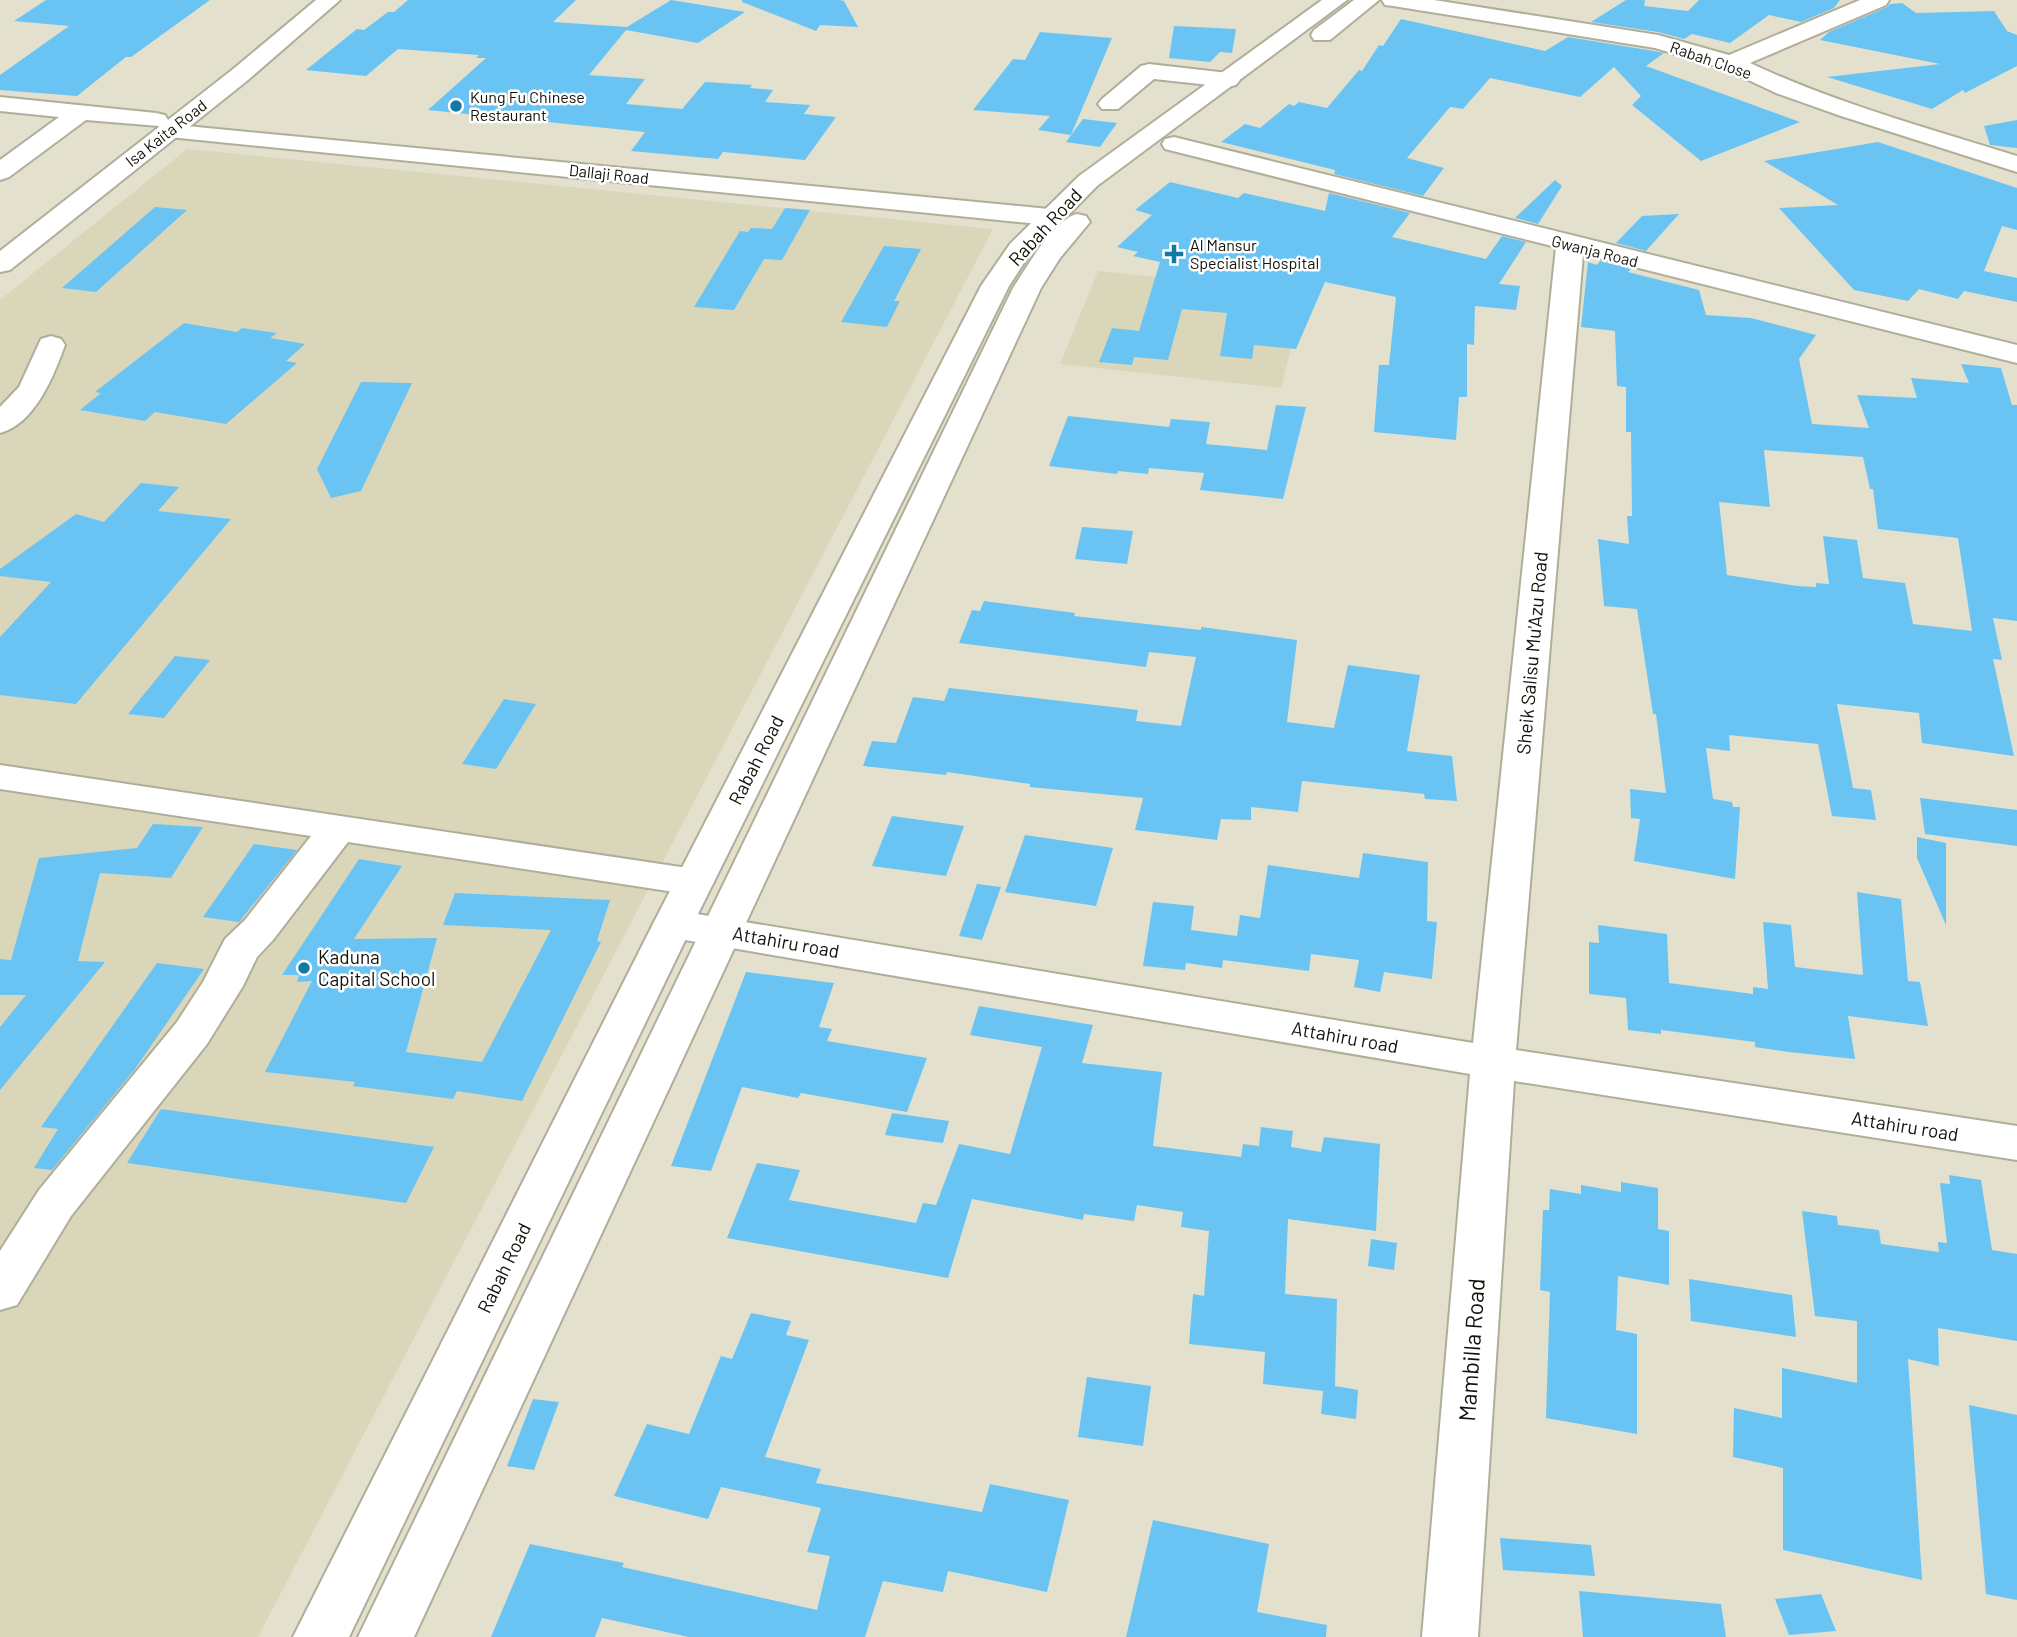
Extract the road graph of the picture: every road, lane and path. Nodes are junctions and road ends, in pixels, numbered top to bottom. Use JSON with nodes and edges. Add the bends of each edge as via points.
{"nodes":[{"id":1,"x":305,"y":0,"type":"edge"},
{"id":2,"x":329,"y":0,"type":"edge"},
{"id":3,"x":1336,"y":0,"type":"edge"},
{"id":4,"x":1368,"y":0,"type":"edge"},
{"id":5,"x":1393,"y":0,"type":"edge"},
{"id":6,"x":1878,"y":0,"type":"edge"},
{"id":7,"x":1731,"y":63,"type":"junction"},
{"id":8,"x":1228,"y":80,"type":"junction"},
{"id":9,"x":0,"y":104,"type":"edge"},
{"id":10,"x":1110,"y":104,"type":"dead end"},
{"id":11,"x":82,"y":112,"type":"junction"},
{"id":12,"x":162,"y":125,"type":"junction"},
{"id":13,"x":1174,"y":144,"type":"junction"},
{"id":14,"x":2017,"y":164,"type":"edge"},
{"id":15,"x":0,"y":172,"type":"edge"},
{"id":16,"x":1049,"y":217,"type":"junction"},
{"id":17,"x":0,"y":241,"type":"edge"},
{"id":18,"x":1570,"y":245,"type":"junction"},
{"id":19,"x":0,"y":264,"type":"edge"},
{"id":20,"x":51,"y":345,"type":"dead end"},
{"id":21,"x":2017,"y":354,"type":"edge"},
{"id":22,"x":0,"y":424,"type":"edge"},
{"id":23,"x":0,"y":777,"type":"edge"},
{"id":24,"x":338,"y":828,"type":"junction"},
{"id":25,"x":694,"y":882,"type":"junction"},
{"id":26,"x":673,"y":924,"type":"junction"},
{"id":27,"x":721,"y":931,"type":"junction"},
{"id":28,"x":1493,"y":1062,"type":"junction"},
{"id":29,"x":2017,"y":1143,"type":"edge"},
{"id":30,"x":0,"y":1291,"type":"edge"},
{"id":31,"x":321,"y":1637,"type":"edge"},
{"id":32,"x":386,"y":1637,"type":"edge"},
{"id":33,"x":1450,"y":1637,"type":"edge"}],
"edges":[{"from":1,"to":12,"type":"main road","name":"Isa Kaita Road"},
{"from":2,"to":12,"type":"main road","name":"Isa Kaita Road"},
{"from":3,"to":8,"type":"main road","name":"Rabah Road"},
{"from":4,"to":13,"type":"main road","name":"Rabah Road"},
{"from":5,"to":7,"type":"main road","name":"Rabah Close","via":[[1658,42]]},
{"from":6,"to":7,"type":"main road"},
{"from":7,"to":14,"type":"main road","name":"Rabah Close","via":[[1836,107]]},
{"from":8,"to":10,"type":"main road","via":[[1149,71]]},
{"from":8,"to":16,"type":"main road","name":"Rabah Road","via":[[1088,181]]},
{"from":9,"to":11,"type":"main road","name":"Dallaji Road"},
{"from":11,"to":12,"type":"main road","name":"Dallaji Road"},
{"from":11,"to":15,"type":"main road"},
{"from":12,"to":16,"type":"main road","name":"Dallaji Road"},
{"from":12,"to":17,"type":"main road","name":"Isa Kaita Road"},
{"from":12,"to":19,"type":"main road","name":"Isa Kaita Road"},
{"from":13,"to":18,"type":"main road","name":"Gwanja Road"},
{"from":13,"to":27,"type":"main road","name":"Rabah Road","via":[[1120,183],[1080,220],[1027,288]]},
{"from":16,"to":25,"type":"main road","name":"Rabah Road","via":[[995,286]]},
{"from":18,"to":21,"type":"main road","name":"Gwanja Road"},
{"from":18,"to":28,"type":"main road","name":"Sheik Salisu Mu'Azu Road"},
{"from":20,"to":22,"type":"main road","via":[[33,390]]},
{"from":23,"to":24,"type":"main road"},
{"from":24,"to":25,"type":"main road"},
{"from":24,"to":30,"type":"main road","via":[[240,948],[192,1033],[55,1203]]},
{"from":25,"to":26,"type":"main road","name":"Rabah Road"},
{"from":26,"to":27,"type":"main road","name":"Attahiru road"},
{"from":26,"to":31,"type":"main road","name":"Rabah Road"},
{"from":27,"to":28,"type":"main road","name":"Attahiru road"},
{"from":27,"to":32,"type":"main road","name":"Rabah Road"},
{"from":28,"to":29,"type":"main road","name":"Attahiru road"},
{"from":28,"to":33,"type":"main road","name":"Mambilla Road"}]}
